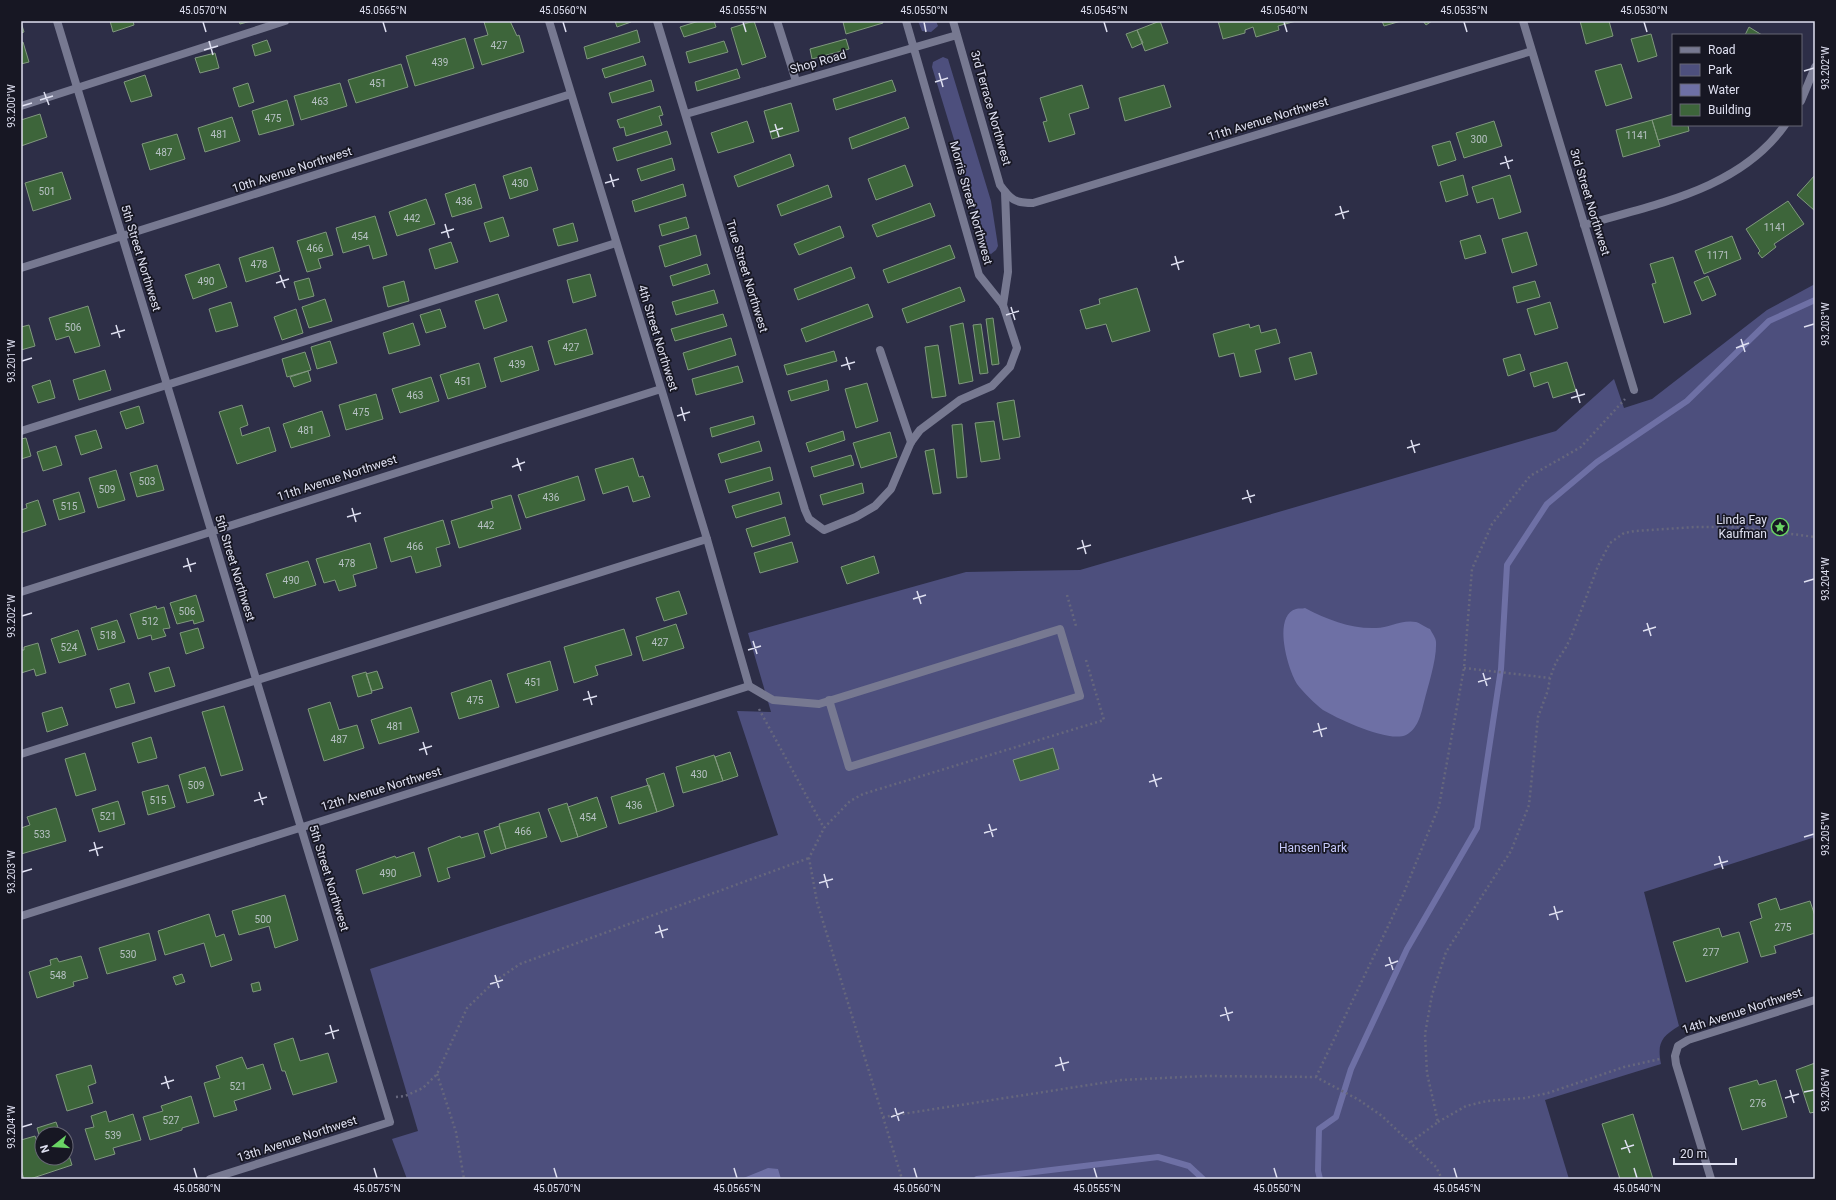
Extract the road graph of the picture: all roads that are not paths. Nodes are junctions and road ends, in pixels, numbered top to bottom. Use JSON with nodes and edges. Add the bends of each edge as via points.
{"nodes":[{"id":1,"x":57,"y":21,"type":"edge"},
{"id":2,"x":285,"y":21,"type":"edge"},
{"id":3,"x":549,"y":21,"type":"edge"},
{"id":4,"x":657,"y":21,"type":"edge"},
{"id":5,"x":777,"y":21,"type":"edge"},
{"id":6,"x":906,"y":21,"type":"edge"},
{"id":7,"x":953,"y":21,"type":"edge"},
{"id":8,"x":1523,"y":21,"type":"edge"},
{"id":9,"x":957,"y":35,"type":"junction"},
{"id":10,"x":914,"y":47,"type":"junction"},
{"id":11,"x":1532,"y":52,"type":"junction"},
{"id":12,"x":1815,"y":67,"type":"edge"},
{"id":13,"x":796,"y":81,"type":"junction"},
{"id":14,"x":77,"y":88,"type":"junction"},
{"id":15,"x":571,"y":94,"type":"junction"},
{"id":16,"x":1802,"y":99,"type":"edge"},
{"id":17,"x":21,"y":106,"type":"edge"},
{"id":18,"x":686,"y":114,"type":"junction"},
{"id":19,"x":1784,"y":126,"type":"edge"},
{"id":20,"x":1008,"y":195,"type":"junction"},
{"id":21,"x":1584,"y":225,"type":"junction"},
{"id":22,"x":122,"y":236,"type":"junction"},
{"id":23,"x":616,"y":243,"type":"junction"},
{"id":24,"x":21,"y":268,"type":"edge"},
{"id":25,"x":1003,"y":304,"type":"junction"},
{"id":26,"x":880,"y":350,"type":"dead end"},
{"id":27,"x":167,"y":384,"type":"junction"},
{"id":28,"x":661,"y":389,"type":"junction"},
{"id":29,"x":1634,"y":390,"type":"road end"},
{"id":30,"x":21,"y":431,"type":"edge"},
{"id":31,"x":911,"y":442,"type":"junction"},
{"id":32,"x":824,"y":530,"type":"joint"},
{"id":33,"x":212,"y":531,"type":"junction"},
{"id":34,"x":707,"y":539,"type":"junction"},
{"id":35,"x":21,"y":592,"type":"edge"},
{"id":36,"x":256,"y":682,"type":"junction"},
{"id":37,"x":749,"y":686,"type":"junction"},
{"id":38,"x":829,"y":700,"type":"junction"},
{"id":39,"x":21,"y":754,"type":"edge"},
{"id":40,"x":301,"y":826,"type":"junction"},
{"id":41,"x":21,"y":916,"type":"edge"},
{"id":42,"x":1815,"y":1000,"type":"edge"},
{"id":43,"x":390,"y":1122,"type":"joint"},
{"id":44,"x":210,"y":1179,"type":"edge"},
{"id":45,"x":1711,"y":1179,"type":"edge"}],
"edges":[{"from":1,"to":14,"type":"street","name":"5th Street Northwest"},
{"from":2,"to":14,"type":"street"},
{"from":3,"to":15,"type":"street","name":"4th Street Northwest"},
{"from":4,"to":18,"type":"street","name":"True Street Northwest"},
{"from":5,"to":13,"type":"street"},
{"from":6,"to":10,"type":"street","name":"Morris Street Northwest"},
{"from":7,"to":9,"type":"street","name":"3rd Terrace Northwest"},
{"from":8,"to":11,"type":"street","name":"3rd Street Northwest"},
{"from":9,"to":10,"type":"street","name":"Shop Road"},
{"from":9,"to":20,"type":"street","name":"3rd Terrace Northwest","via":[[1000,185]]},
{"from":10,"to":13,"type":"street","name":"Shop Road"},
{"from":10,"to":25,"type":"street","name":"Morris Street Northwest","via":[[979,275]]},
{"from":11,"to":20,"type":"street","name":"11th Avenue Northwest","via":[[1033,203],[1017,202]]},
{"from":11,"to":21,"type":"street","name":"3rd Street Northwest"},
{"from":12,"to":16,"type":"street"},
{"from":13,"to":18,"type":"street","name":"Shop Road"},
{"from":14,"to":17,"type":"street"},
{"from":14,"to":22,"type":"street","name":"5th Street Northwest"},
{"from":15,"to":22,"type":"street","name":"10th Avenue Northwest"},
{"from":15,"to":23,"type":"street","name":"4th Street Northwest"},
{"from":18,"to":32,"type":"street","name":"True Street Northwest","via":[[805,510],[812,522]]},
{"from":19,"to":21,"type":"street","via":[[1756,156],[1716,183],[1683,196]]},
{"from":20,"to":25,"type":"street","via":[[1008,272]]},
{"from":21,"to":29,"type":"street","name":"3rd Street Northwest"},
{"from":22,"to":24,"type":"street","name":"10th Avenue Northwest"},
{"from":22,"to":27,"type":"street","name":"5th Street Northwest"},
{"from":23,"to":27,"type":"street"},
{"from":23,"to":28,"type":"street","name":"4th Street Northwest"},
{"from":25,"to":31,"type":"street","name":"Morris Street Northwest","via":[[1017,348],[1010,367],[992,386],[960,400],[920,430]]},
{"from":26,"to":31,"type":"street"},
{"from":27,"to":30,"type":"street"},
{"from":27,"to":33,"type":"street","name":"5th Street Northwest"},
{"from":28,"to":33,"type":"street","name":"11th Avenue Northwest"},
{"from":28,"to":34,"type":"street","name":"4th Street Northwest"},
{"from":31,"to":32,"type":"street","name":"Morris Street Northwest","via":[[891,489],[875,506]]},
{"from":33,"to":35,"type":"street","name":"11th Avenue Northwest"},
{"from":33,"to":36,"type":"street","name":"5th Street Northwest"},
{"from":34,"to":36,"type":"street"},
{"from":34,"to":37,"type":"street","name":"4th Street Northwest"},
{"from":36,"to":39,"type":"street"},
{"from":36,"to":40,"type":"street","name":"5th Street Northwest"},
{"from":37,"to":38,"type":"street","via":[[773,700],[819,704]]},
{"from":37,"to":40,"type":"street","name":"12th Avenue Northwest"},
{"from":38,"to":38,"type":"street","via":[[849,767],[1080,696],[1060,629]]},
{"from":40,"to":41,"type":"street","name":"12th Avenue Northwest"},
{"from":40,"to":43,"type":"street","name":"5th Street Northwest"},
{"from":42,"to":45,"type":"street","name":"14th Avenue Northwest","via":[[1688,1040],[1678,1046],[1675,1056],[1678,1072]]},
{"from":43,"to":44,"type":"street","name":"13th Avenue Northwest"}]}
